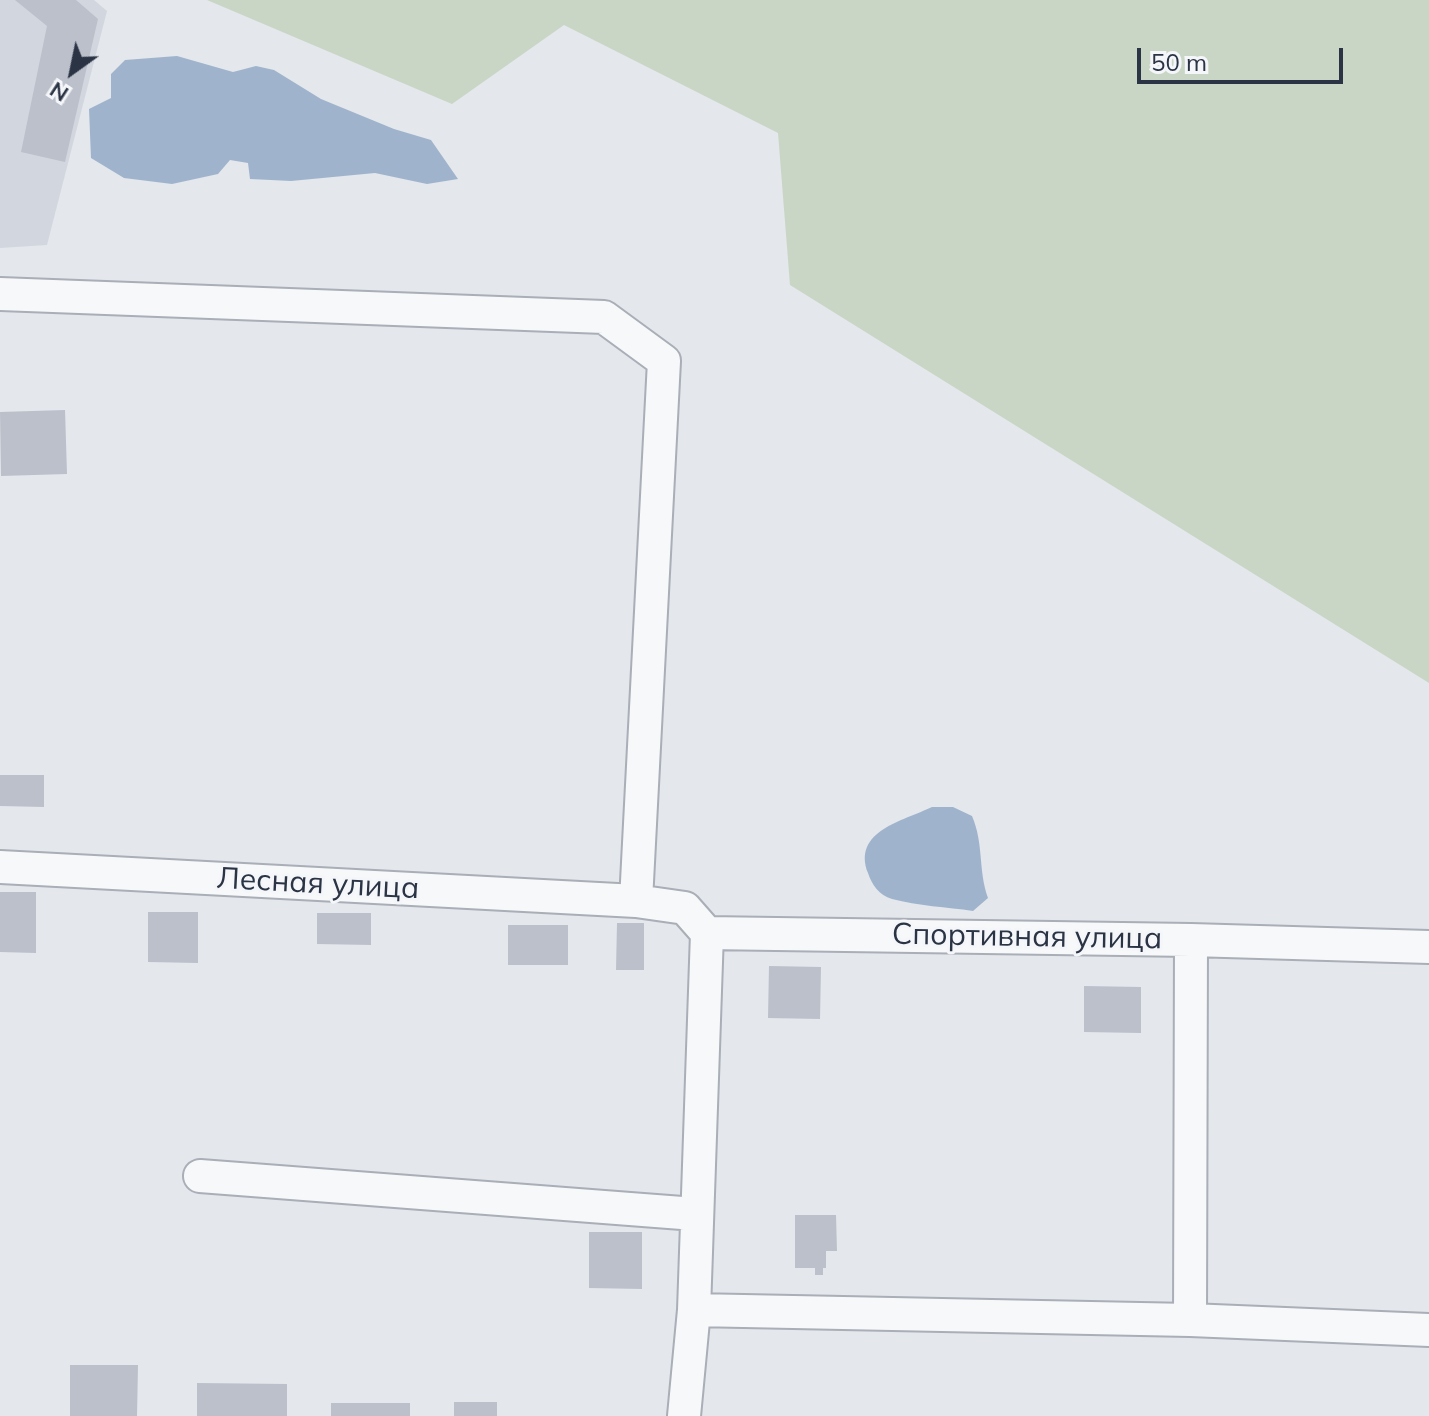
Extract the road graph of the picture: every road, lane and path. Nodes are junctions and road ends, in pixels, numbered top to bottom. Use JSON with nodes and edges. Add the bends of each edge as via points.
{"nodes":[{"id":1,"x":0,"y":294,"type":"edge"},
{"id":2,"x":0,"y":867,"type":"edge"},
{"id":3,"x":636,"y":901,"type":"junction"},
{"id":4,"x":707,"y":933,"type":"junction"},
{"id":5,"x":1191,"y":940,"type":"junction"},
{"id":6,"x":1429,"y":947,"type":"edge"},
{"id":7,"x":200,"y":1176,"type":"dead end"},
{"id":8,"x":695,"y":1214,"type":"junction"},
{"id":9,"x":694,"y":1310,"type":"junction"},
{"id":10,"x":1190,"y":1320,"type":"junction"},
{"id":11,"x":1429,"y":1330,"type":"edge"},
{"id":12,"x":684,"y":1416,"type":"edge"}],
"edges":[{"from":1,"to":3,"type":"street","via":[[604,317],[664,361]]},
{"from":2,"to":3,"type":"street","name":"Лесная улица"},
{"from":3,"to":4,"type":"street","via":[[685,908]]},
{"from":4,"to":5,"type":"street","name":"Спортивная улица"},
{"from":4,"to":8,"type":"street"},
{"from":5,"to":6,"type":"street","name":"Спортивная улица"},
{"from":5,"to":10,"type":"street"},
{"from":7,"to":8,"type":"street"},
{"from":8,"to":9,"type":"street"},
{"from":9,"to":10,"type":"street"},
{"from":9,"to":12,"type":"street"},
{"from":10,"to":11,"type":"street"}]}
